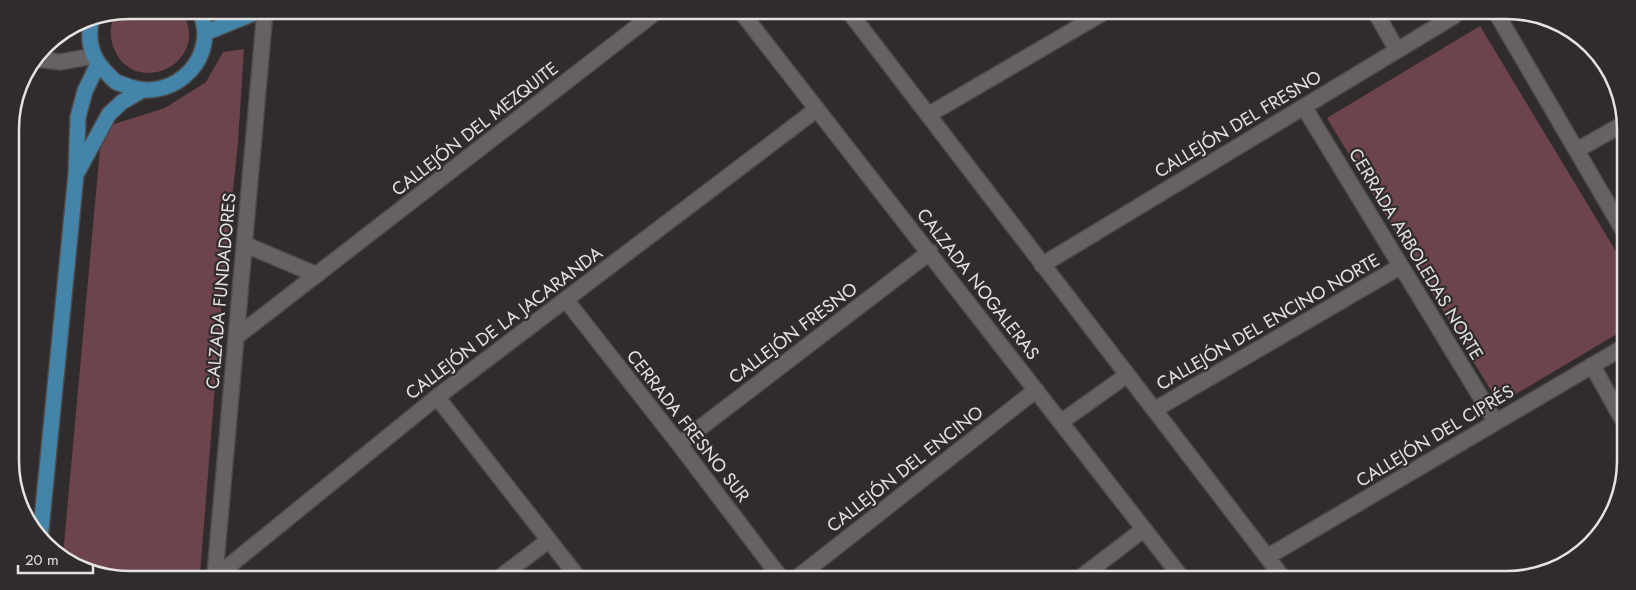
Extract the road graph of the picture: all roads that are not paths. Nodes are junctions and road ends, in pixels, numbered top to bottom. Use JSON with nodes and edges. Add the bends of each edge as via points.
{"nodes":[{"id":1,"x":202,"y":19,"type":"edge"},
{"id":2,"x":239,"y":19,"type":"edge"},
{"id":3,"x":264,"y":19,"type":"edge"},
{"id":4,"x":647,"y":19,"type":"edge"},
{"id":5,"x":747,"y":19,"type":"edge"},
{"id":6,"x":855,"y":19,"type":"edge"},
{"id":7,"x":1092,"y":19,"type":"edge"},
{"id":8,"x":1379,"y":19,"type":"edge"},
{"id":9,"x":1449,"y":19,"type":"edge"},
{"id":10,"x":1500,"y":19,"type":"edge"},
{"id":11,"x":89,"y":26,"type":"edge"},
{"id":12,"x":205,"y":33,"type":"junction"},
{"id":13,"x":1397,"y":50,"type":"junction"},
{"id":14,"x":43,"y":60,"type":"edge"},
{"id":15,"x":96,"y":60,"type":"junction"},
{"id":16,"x":142,"y":91,"type":"junction"},
{"id":17,"x":1304,"y":107,"type":"junction"},
{"id":18,"x":818,"y":109,"type":"junction"},
{"id":19,"x":928,"y":115,"type":"junction"},
{"id":20,"x":1617,"y":128,"type":"edge"},
{"id":21,"x":1577,"y":150,"type":"junction"},
{"id":22,"x":76,"y":174,"type":"junction"},
{"id":23,"x":1617,"y":220,"type":"edge"},
{"id":24,"x":244,"y":244,"type":"junction"},
{"id":25,"x":930,"y":252,"type":"junction"},
{"id":26,"x":1042,"y":265,"type":"junction"},
{"id":27,"x":1401,"y":266,"type":"junction"},
{"id":28,"x":317,"y":275,"type":"junction"},
{"id":29,"x":566,"y":300,"type":"junction"},
{"id":30,"x":236,"y":337,"type":"junction"},
{"id":31,"x":1617,"y":351,"type":"edge"},
{"id":32,"x":1592,"y":365,"type":"junction"},
{"id":33,"x":1127,"y":375,"type":"junction"},
{"id":34,"x":1036,"y":390,"type":"junction"},
{"id":35,"x":437,"y":397,"type":"junction"},
{"id":36,"x":1154,"y":410,"type":"junction"},
{"id":37,"x":1617,"y":410,"type":"edge"},
{"id":38,"x":1061,"y":422,"type":"junction"},
{"id":39,"x":1496,"y":422,"type":"junction"},
{"id":40,"x":679,"y":444,"type":"junction"},
{"id":41,"x":41,"y":528,"type":"edge"},
{"id":42,"x":1144,"y":529,"type":"junction"},
{"id":43,"x":549,"y":540,"type":"junction"},
{"id":44,"x":1267,"y":557,"type":"junction"},
{"id":45,"x":217,"y":571,"type":"edge"},
{"id":46,"x":221,"y":571,"type":"edge"},
{"id":47,"x":509,"y":571,"type":"edge"},
{"id":48,"x":573,"y":571,"type":"edge"},
{"id":49,"x":775,"y":571,"type":"edge"},
{"id":50,"x":806,"y":571,"type":"edge"},
{"id":51,"x":1089,"y":571,"type":"edge"},
{"id":52,"x":1177,"y":571,"type":"edge"},
{"id":53,"x":1278,"y":571,"type":"edge"}],
"edges":[{"from":1,"to":12,"type":"main road"},
{"from":2,"to":12,"type":"main road"},
{"from":3,"to":24,"type":"street","name":"CALZADA FUNDADORES"},
{"from":4,"to":28,"type":"street","name":"CALLEJÓN DEL MEZQUITE"},
{"from":5,"to":18,"type":"street","name":"CALZADA NOGALERAS"},
{"from":6,"to":19,"type":"street"},
{"from":7,"to":19,"type":"street"},
{"from":8,"to":13,"type":"street"},
{"from":9,"to":13,"type":"street","name":"CALLEJÓN DEL FRESNO"},
{"from":10,"to":21,"type":"street"},
{"from":11,"to":15,"type":"main road"},
{"from":12,"to":16,"type":"main road","via":[[202,52],[192,69],[178,82],[161,89]]},
{"from":13,"to":17,"type":"street","name":"CALLEJÓN DEL FRESNO"},
{"from":14,"to":15,"type":"street"},
{"from":15,"to":16,"type":"main road","via":[[117,82]]},
{"from":15,"to":22,"type":"main road","via":[[78,117]]},
{"from":16,"to":22,"type":"main road","via":[[108,114]]},
{"from":17,"to":26,"type":"street","name":"CALLEJÓN DEL FRESNO"},
{"from":17,"to":27,"type":"street","name":"CERRADA ARBOLEDAS NORTE"},
{"from":18,"to":25,"type":"street","name":"CALZADA NOGALERAS"},
{"from":18,"to":29,"type":"street","name":"CALLEJÓN DE LA JACARANDA"},
{"from":19,"to":26,"type":"street"},
{"from":20,"to":21,"type":"street"},
{"from":21,"to":23,"type":"street"},
{"from":22,"to":41,"type":"main road"},
{"from":24,"to":28,"type":"street"},
{"from":24,"to":30,"type":"street","name":"CALZADA FUNDADORES"},
{"from":25,"to":34,"type":"street","name":"CALZADA NOGALERAS"},
{"from":25,"to":40,"type":"street","name":"CALLEJÓN FRESNO"},
{"from":26,"to":33,"type":"street"},
{"from":27,"to":36,"type":"street","name":"CALLEJÓN DEL ENCINO NORTE"},
{"from":27,"to":39,"type":"street","name":"CERRADA ARBOLEDAS NORTE"},
{"from":28,"to":30,"type":"street","name":"CALLEJÓN DEL MEZQUITE"},
{"from":29,"to":35,"type":"street","name":"CALLEJÓN DE LA JACARANDA"},
{"from":29,"to":40,"type":"street","name":"CERRADA FRESNO SUR"},
{"from":30,"to":45,"type":"street","name":"CALZADA FUNDADORES"},
{"from":31,"to":32,"type":"street","name":"CALLEJÓN DEL CIPRÉS"},
{"from":32,"to":37,"type":"street"},
{"from":32,"to":39,"type":"street","name":"CALLEJÓN DEL CIPRÉS"},
{"from":33,"to":36,"type":"street"},
{"from":33,"to":38,"type":"street"},
{"from":34,"to":38,"type":"street","name":"CALZADA NOGALERAS"},
{"from":34,"to":50,"type":"street","name":"CALLEJÓN DEL ENCINO"},
{"from":35,"to":43,"type":"street"},
{"from":35,"to":46,"type":"street","name":"CALLEJÓN DE LA JACARANDA"},
{"from":36,"to":44,"type":"street"},
{"from":38,"to":42,"type":"street","name":"CALZADA NOGALERAS"},
{"from":39,"to":44,"type":"street","name":"CALLEJÓN DEL CIPRÉS"},
{"from":40,"to":49,"type":"street","name":"CERRADA FRESNO SUR"},
{"from":42,"to":51,"type":"street"},
{"from":42,"to":52,"type":"street","name":"CALZADA NOGALERAS"},
{"from":43,"to":47,"type":"street"},
{"from":43,"to":48,"type":"street"},
{"from":44,"to":53,"type":"street"}]}
